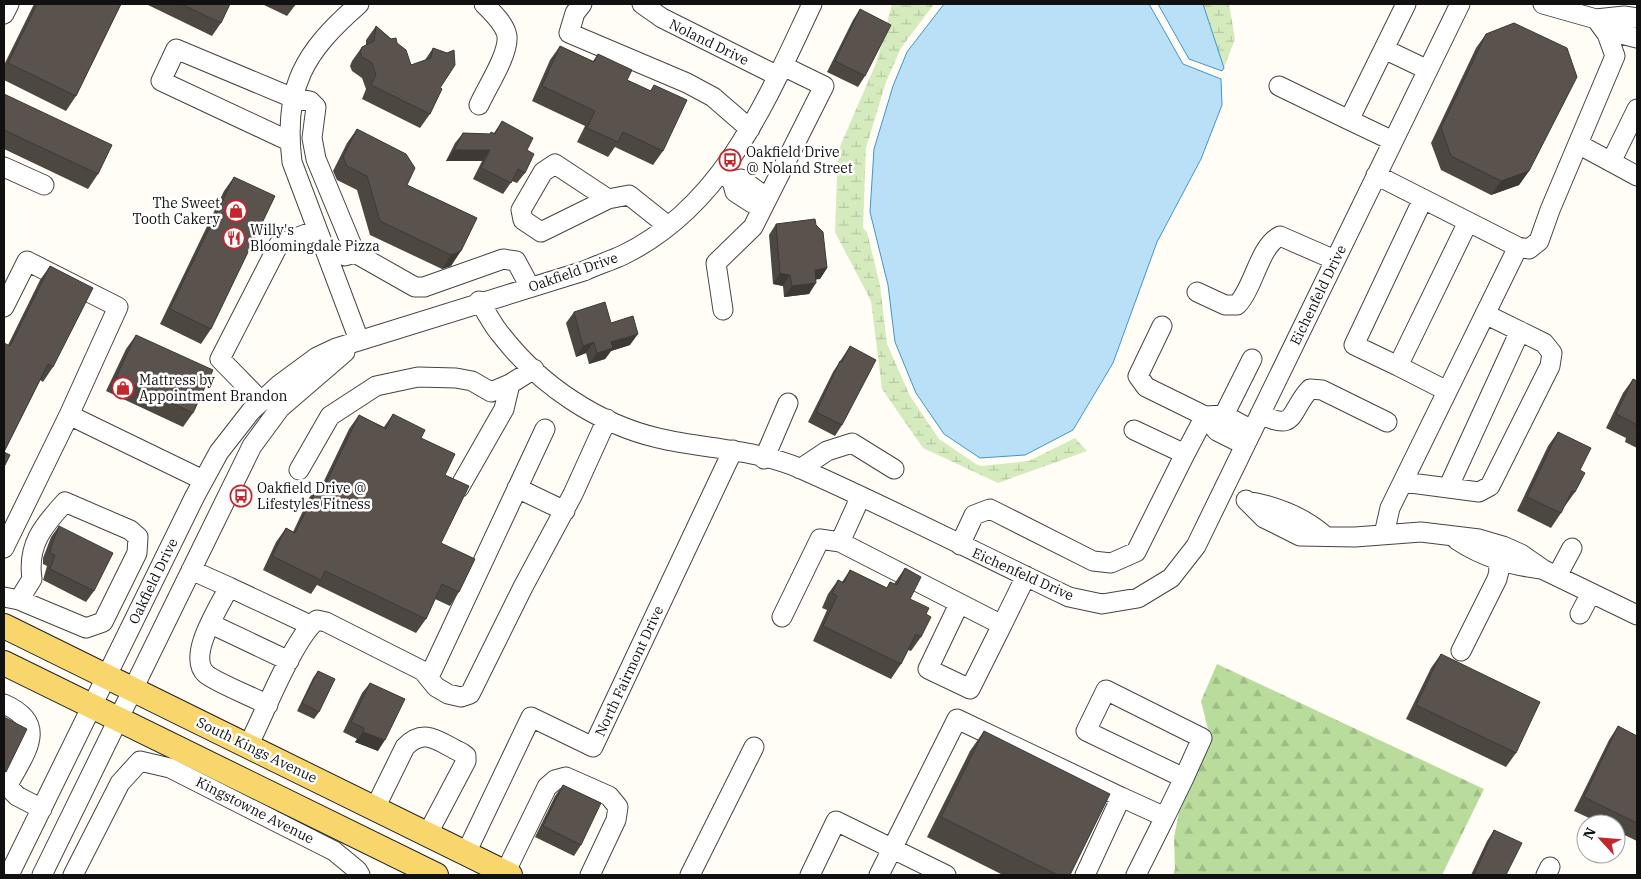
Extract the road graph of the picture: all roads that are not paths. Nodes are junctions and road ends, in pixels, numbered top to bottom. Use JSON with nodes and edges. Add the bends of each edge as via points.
{"nodes":[{"id":1,"x":9,"y":4,"type":"edge"},
{"id":2,"x":359,"y":4,"type":"edge"},
{"id":3,"x":484,"y":4,"type":"edge"},
{"id":4,"x":582,"y":4,"type":"edge"},
{"id":5,"x":642,"y":4,"type":"edge"},
{"id":6,"x":812,"y":4,"type":"edge"},
{"id":7,"x":1406,"y":4,"type":"edge"},
{"id":8,"x":1460,"y":4,"type":"edge"},
{"id":9,"x":1543,"y":4,"type":"edge"},
{"id":10,"x":4,"y":14,"type":"edge"},
{"id":11,"x":1637,"y":18,"type":"edge"},
{"id":12,"x":1596,"y":20,"type":"junction"},
{"id":13,"x":1637,"y":38,"type":"edge"},
{"id":14,"x":1384,"y":49,"type":"junction"},
{"id":15,"x":1428,"y":70,"type":"junction"},
{"id":16,"x":780,"y":71,"type":"junction"},
{"id":17,"x":1279,"y":86,"type":"dead end"},
{"id":18,"x":293,"y":98,"type":"junction"},
{"id":19,"x":479,"y":105,"type":"dead end"},
{"id":20,"x":1349,"y":120,"type":"junction"},
{"id":21,"x":1635,"y":121,"type":"edge"},
{"id":22,"x":750,"y":129,"type":"junction"},
{"id":23,"x":289,"y":141,"type":"junction"},
{"id":24,"x":1393,"y":141,"type":"junction"},
{"id":25,"x":1578,"y":144,"type":"junction"},
{"id":26,"x":1611,"y":162,"type":"junction"},
{"id":27,"x":4,"y":167,"type":"edge"},
{"id":28,"x":1376,"y":175,"type":"junction"},
{"id":29,"x":1637,"y":176,"type":"edge"},
{"id":30,"x":727,"y":177,"type":"junction"},
{"id":31,"x":44,"y":185,"type":"dead end"},
{"id":32,"x":608,"y":199,"type":"dead end"},
{"id":33,"x":1423,"y":199,"type":"junction"},
{"id":34,"x":765,"y":203,"type":"junction"},
{"id":35,"x":1468,"y":222,"type":"junction"},
{"id":36,"x":668,"y":226,"type":"junction"},
{"id":37,"x":317,"y":230,"type":"junction"},
{"id":38,"x":1518,"y":247,"type":"junction"},
{"id":39,"x":355,"y":253,"type":"junction"},
{"id":40,"x":1335,"y":260,"type":"junction"},
{"id":41,"x":329,"y":261,"type":"junction"},
{"id":42,"x":530,"y":287,"type":"junction"},
{"id":43,"x":1197,"y":292,"type":"dead end"},
{"id":44,"x":479,"y":301,"type":"junction"},
{"id":45,"x":4,"y":307,"type":"edge"},
{"id":46,"x":723,"y":310,"type":"dead end"},
{"id":47,"x":1485,"y":314,"type":"junction"},
{"id":48,"x":1162,"y":326,"type":"dead end"},
{"id":49,"x":1520,"y":331,"type":"junction"},
{"id":50,"x":359,"y":340,"type":"junction"},
{"id":51,"x":1252,"y":359,"type":"dead end"},
{"id":52,"x":1398,"y":366,"type":"junction"},
{"id":53,"x":534,"y":370,"type":"junction"},
{"id":54,"x":510,"y":384,"type":"junction"},
{"id":55,"x":1447,"y":391,"type":"junction"},
{"id":56,"x":261,"y":401,"type":"junction"},
{"id":57,"x":788,"y":402,"type":"dead end"},
{"id":58,"x":69,"y":415,"type":"junction"},
{"id":59,"x":1224,"y":415,"type":"junction"},
{"id":60,"x":1205,"y":416,"type":"junction"},
{"id":61,"x":607,"y":419,"type":"junction"},
{"id":62,"x":1386,"y":422,"type":"dead end"},
{"id":63,"x":545,"y":429,"type":"dead end"},
{"id":64,"x":1134,"y":430,"type":"dead end"},
{"id":65,"x":1253,"y":430,"type":"junction"},
{"id":66,"x":733,"y":450,"type":"junction"},
{"id":67,"x":1185,"y":454,"type":"junction"},
{"id":68,"x":764,"y":459,"type":"junction"},
{"id":69,"x":800,"y":469,"type":"junction"},
{"id":70,"x":894,"y":469,"type":"dead end"},
{"id":71,"x":299,"y":470,"type":"dead end"},
{"id":72,"x":203,"y":480,"type":"junction"},
{"id":73,"x":1402,"y":482,"type":"junction"},
{"id":74,"x":459,"y":488,"type":"edge"},
{"id":75,"x":517,"y":488,"type":"junction"},
{"id":76,"x":1448,"y":488,"type":"junction"},
{"id":77,"x":1224,"y":490,"type":"junction"},
{"id":78,"x":860,"y":498,"type":"junction"},
{"id":79,"x":564,"y":511,"type":"junction"},
{"id":80,"x":1384,"y":534,"type":"junction"},
{"id":81,"x":134,"y":535,"type":"junction"},
{"id":82,"x":1451,"y":536,"type":"junction"},
{"id":83,"x":840,"y":542,"type":"junction"},
{"id":84,"x":960,"y":545,"type":"junction"},
{"id":85,"x":4,"y":548,"type":"edge"},
{"id":86,"x":1572,"y":548,"type":"dead end"},
{"id":87,"x":169,"y":549,"type":"junction"},
{"id":88,"x":1498,"y":561,"type":"junction"},
{"id":89,"x":191,"y":570,"type":"junction"},
{"id":90,"x":1551,"y":573,"type":"junction"},
{"id":91,"x":1026,"y":576,"type":"junction"},
{"id":92,"x":229,"y":587,"type":"junction"},
{"id":93,"x":1591,"y":592,"type":"junction"},
{"id":94,"x":11,"y":599,"type":"edge"},
{"id":95,"x":959,"y":604,"type":"junction"},
{"id":96,"x":1580,"y":614,"type":"dead end"},
{"id":97,"x":1637,"y":615,"type":"edge"},
{"id":98,"x":782,"y":617,"type":"dead end"},
{"id":99,"x":211,"y":624,"type":"junction"},
{"id":100,"x":310,"y":625,"type":"junction"},
{"id":101,"x":1002,"y":625,"type":"junction"},
{"id":102,"x":4,"y":626,"type":"edge"},
{"id":103,"x":1461,"y":651,"type":"dead end"},
{"id":104,"x":289,"y":660,"type":"junction"},
{"id":105,"x":4,"y":663,"type":"edge"},
{"id":106,"x":106,"y":676,"type":"junction"},
{"id":107,"x":429,"y":677,"type":"junction"},
{"id":108,"x":133,"y":690,"type":"junction"},
{"id":109,"x":4,"y":704,"type":"edge"},
{"id":110,"x":268,"y":704,"type":"junction"},
{"id":111,"x":92,"y":707,"type":"junction"},
{"id":112,"x":118,"y":720,"type":"junction"},
{"id":113,"x":248,"y":746,"type":"junction"},
{"id":114,"x":754,"y":747,"type":"dead end"},
{"id":115,"x":223,"y":771,"type":"junction"},
{"id":116,"x":1184,"y":778,"type":"junction"},
{"id":117,"x":1121,"y":798,"type":"junction"},
{"id":118,"x":375,"y":808,"type":"junction"},
{"id":119,"x":42,"y":809,"type":"junction"},
{"id":120,"x":1165,"y":817,"type":"junction"},
{"id":121,"x":427,"y":835,"type":"junction"},
{"id":122,"x":892,"y":849,"type":"junction"},
{"id":123,"x":466,"y":854,"type":"junction"},
{"id":124,"x":937,"y":873,"type":"edge"},
{"id":125,"x":508,"y":874,"type":"edge"},
{"id":126,"x":9,"y":875,"type":"edge"},
{"id":127,"x":42,"y":875,"type":"edge"},
{"id":128,"x":73,"y":875,"type":"edge"},
{"id":129,"x":360,"y":875,"type":"edge"},
{"id":130,"x":436,"y":875,"type":"edge"},
{"id":131,"x":590,"y":875,"type":"edge"},
{"id":132,"x":690,"y":875,"type":"edge"},
{"id":133,"x":810,"y":875,"type":"edge"},
{"id":134,"x":879,"y":875,"type":"edge"},
{"id":135,"x":1084,"y":875,"type":"edge"},
{"id":136,"x":1136,"y":875,"type":"edge"}],
"edges":[{"from":1,"to":10,"type":"street"},
{"from":2,"to":18,"type":"street","via":[[317,44]]},
{"from":3,"to":19,"type":"street","via":[[498,18],[507,34],[506,48]]},
{"from":4,"to":22,"type":"street","via":[[575,13],[569,33],[687,83],[713,97]]},
{"from":5,"to":16,"type":"street","name":"Noland Drive","via":[[662,18]]},
{"from":6,"to":16,"type":"street","name":"Oakfield Drive"},
{"from":7,"to":14,"type":"street"},
{"from":8,"to":15,"type":"street","name":"Eichenfeld Drive"},
{"from":9,"to":12,"type":"street"},
{"from":11,"to":12,"type":"street","via":[[1624,16]]},
{"from":12,"to":13,"type":"street","via":[[1621,34]]},
{"from":12,"to":25,"type":"street","via":[[1616,56]]},
{"from":14,"to":15,"type":"street"},
{"from":14,"to":20,"type":"street"},
{"from":15,"to":24,"type":"street","name":"Eichenfeld Drive"},
{"from":16,"to":22,"type":"street","name":"Oakfield Drive"},
{"from":16,"to":34,"type":"street","name":"Noland Drive","via":[[824,86]]},
{"from":17,"to":20,"type":"street"},
{"from":18,"to":23,"type":"street"},
{"from":18,"to":23,"type":"street","via":[[176,49],[161,81]]},
{"from":18,"to":39,"type":"street","via":[[310,101],[316,107],[312,138],[316,159]]},
{"from":20,"to":24,"type":"street"},
{"from":21,"to":26,"type":"street"},
{"from":22,"to":30,"type":"street","name":"Oakfield Drive"},
{"from":23,"to":37,"type":"street","via":[[292,162]]},
{"from":24,"to":28,"type":"street","name":"Eichenfeld Drive"},
{"from":25,"to":26,"type":"street"},
{"from":25,"to":38,"type":"street","via":[[1539,240],[1530,249]]},
{"from":26,"to":29,"type":"street"},
{"from":27,"to":31,"type":"street"},
{"from":28,"to":33,"type":"street"},
{"from":28,"to":40,"type":"street","name":"Eichenfeld Drive"},
{"from":30,"to":34,"type":"street","via":[[735,192],[752,203]]},
{"from":30,"to":36,"type":"street","name":"Oakfield Drive","via":[[707,190]]},
{"from":32,"to":36,"type":"street","via":[[629,195]]},
{"from":33,"to":35,"type":"street"},
{"from":33,"to":52,"type":"street","via":[[1354,345]]},
{"from":34,"to":46,"type":"street","via":[[753,227],[716,263]]},
{"from":35,"to":38,"type":"street"},
{"from":35,"to":52,"type":"street"},
{"from":36,"to":42,"type":"street","name":"Oakfield Drive","via":[[624,255]]},
{"from":37,"to":41,"type":"street"},
{"from":37,"to":56,"type":"street","via":[[279,244],[220,359]]},
{"from":38,"to":47,"type":"street"},
{"from":39,"to":41,"type":"street"},
{"from":39,"to":42,"type":"street","via":[[415,287],[424,287],[503,259],[516,261]]},
{"from":40,"to":43,"type":"street","via":[[1280,236],[1269,245],[1237,305],[1225,305]]},
{"from":40,"to":65,"type":"street","name":"Eichenfeld Drive"},
{"from":41,"to":50,"type":"street"},
{"from":42,"to":44,"type":"street","name":"Oakfield Drive"},
{"from":44,"to":50,"type":"street","name":"Oakfield Drive"},
{"from":44,"to":53,"type":"street","name":"Eichenfeld Drive","via":[[502,336]]},
{"from":45,"to":58,"type":"street","via":[[27,262],[118,307]]},
{"from":47,"to":49,"type":"street"},
{"from":47,"to":55,"type":"street"},
{"from":48,"to":60,"type":"street","via":[[1138,376],[1146,387]]},
{"from":49,"to":76,"type":"street"},
{"from":49,"to":76,"type":"street","via":[[1544,343],[1552,353],[1550,366],[1490,486],[1479,492]]},
{"from":50,"to":56,"type":"street","name":"Oakfield Drive","via":[[317,358],[293,373]]},
{"from":50,"to":89,"type":"street","name":"Oakfield Drive","via":[[295,394],[265,426],[247,455]]},
{"from":51,"to":59,"type":"street"},
{"from":52,"to":55,"type":"street"},
{"from":53,"to":54,"type":"street"},
{"from":53,"to":61,"type":"street","name":"Eichenfeld Drive","via":[[561,392]]},
{"from":54,"to":71,"type":"street","via":[[491,392],[472,381],[418,377],[376,386],[330,416]]},
{"from":54,"to":74,"type":"street","via":[[504,409]]},
{"from":55,"to":73,"type":"street"},
{"from":56,"to":72,"type":"street","name":"Oakfield Drive","via":[[228,439]]},
{"from":57,"to":68,"type":"street"},
{"from":58,"to":72,"type":"street"},
{"from":58,"to":85,"type":"street"},
{"from":59,"to":60,"type":"street"},
{"from":59,"to":65,"type":"street"},
{"from":60,"to":65,"type":"street","via":[[1217,431]]},
{"from":60,"to":67,"type":"street"},
{"from":61,"to":66,"type":"street","name":"Eichenfeld Drive","via":[[658,438]]},
{"from":61,"to":79,"type":"street"},
{"from":62,"to":65,"type":"street","via":[[1322,390],[1310,389],[1286,422]]},
{"from":63,"to":75,"type":"street"},
{"from":64,"to":67,"type":"street"},
{"from":65,"to":77,"type":"street","name":"Eichenfeld Drive"},
{"from":66,"to":68,"type":"street","name":"Eichenfeld Drive"},
{"from":66,"to":123,"type":"street","name":"North Fairmont Drive","via":[[593,747],[531,718]]},
{"from":67,"to":84,"type":"street","via":[[1136,552],[1111,563],[1093,561],[990,510],[974,515]]},
{"from":68,"to":69,"type":"street","name":"Eichenfeld Drive"},
{"from":69,"to":70,"type":"street","via":[[827,451],[852,443]]},
{"from":69,"to":78,"type":"street","name":"Eichenfeld Drive"},
{"from":72,"to":87,"type":"street","name":"Oakfield Drive"},
{"from":73,"to":76,"type":"street"},
{"from":73,"to":80,"type":"street","via":[[1390,508]]},
{"from":75,"to":79,"type":"street"},
{"from":75,"to":107,"type":"street"},
{"from":77,"to":80,"type":"street","via":[[1246,500],[1271,505],[1314,526],[1324,535],[1355,537]]},
{"from":77,"to":91,"type":"street","name":"Eichenfeld Drive","via":[[1191,552],[1171,578],[1138,598],[1102,604],[1069,597]]},
{"from":78,"to":83,"type":"street"},
{"from":78,"to":84,"type":"street","name":"Eichenfeld Drive"},
{"from":79,"to":107,"type":"street","via":[[470,694],[461,697],[448,694],[436,687]]},
{"from":80,"to":82,"type":"street","via":[[1421,532]]},
{"from":81,"to":87,"type":"street"},
{"from":81,"to":94,"type":"street","via":[[65,502],[34,543],[30,562],[32,578]]},
{"from":81,"to":94,"type":"street","via":[[137,553],[103,622],[86,628]]},
{"from":82,"to":88,"type":"street"},
{"from":82,"to":90,"type":"street","via":[[1503,546]]},
{"from":83,"to":95,"type":"street"},
{"from":83,"to":98,"type":"street","via":[[820,539]]},
{"from":84,"to":91,"type":"street","name":"Eichenfeld Drive"},
{"from":86,"to":90,"type":"street"},
{"from":87,"to":106,"type":"street","name":"Oakfield Drive"},
{"from":88,"to":90,"type":"street"},
{"from":88,"to":103,"type":"street","via":[[1497,579]]},
{"from":89,"to":92,"type":"street"},
{"from":89,"to":108,"type":"street","name":"Oakfield Drive"},
{"from":90,"to":93,"type":"street"},
{"from":91,"to":101,"type":"street"},
{"from":92,"to":99,"type":"street"},
{"from":92,"to":100,"type":"street"},
{"from":93,"to":96,"type":"street"},
{"from":93,"to":97,"type":"street"},
{"from":95,"to":101,"type":"street"},
{"from":95,"to":101,"type":"street","via":[[928,669],[970,689]]},
{"from":99,"to":104,"type":"street"},
{"from":99,"to":110,"type":"street","via":[[199,648],[199,663],[206,674]]},
{"from":100,"to":104,"type":"street"},
{"from":100,"to":107,"type":"street","via":[[317,620],[326,622],[424,671]]},
{"from":102,"to":106,"type":"main road","name":"South Kings Avenue"},
{"from":104,"to":110,"type":"street"},
{"from":105,"to":111,"type":"main road"},
{"from":106,"to":108,"type":"main road","name":"South Kings Avenue"},
{"from":106,"to":111,"type":"street","name":"Oakfield Drive"},
{"from":108,"to":112,"type":"street","name":"Oakfield Drive"},
{"from":108,"to":113,"type":"main road","name":"South Kings Avenue"},
{"from":109,"to":119,"type":"street","via":[[18,710],[32,734],[31,743],[9,788],[16,796]]},
{"from":110,"to":113,"type":"street"},
{"from":111,"to":112,"type":"main road"},
{"from":111,"to":119,"type":"street","name":"Oakfield Drive"},
{"from":112,"to":115,"type":"main road"},
{"from":112,"to":127,"type":"street","name":"Oakfield Drive"},
{"from":113,"to":118,"type":"main road","name":"South Kings Avenue"},
{"from":114,"to":132,"type":"street"},
{"from":115,"to":121,"type":"main road","via":[[332,810],[392,839],[409,842]]},
{"from":115,"to":130,"type":"main road"},
{"from":116,"to":116,"type":"street","via":[[1086,731],[1106,690],[1202,738]]},
{"from":116,"to":120,"type":"street"},
{"from":117,"to":120,"type":"street"},
{"from":117,"to":122,"type":"street","via":[[956,718]]},
{"from":117,"to":135,"type":"street"},
{"from":118,"to":121,"type":"main road","name":"South Kings Avenue"},
{"from":118,"to":121,"type":"street","via":[[411,740],[427,736],[462,752],[466,761]]},
{"from":119,"to":126,"type":"street","name":"Oakfield Drive"},
{"from":120,"to":136,"type":"street"},
{"from":121,"to":123,"type":"main road","name":"South Kings Avenue"},
{"from":122,"to":124,"type":"street"},
{"from":122,"to":133,"type":"street","via":[[836,821]]},
{"from":122,"to":134,"type":"street"},
{"from":123,"to":125,"type":"main road","name":"South Kings Avenue"},
{"from":125,"to":131,"type":"street","via":[[547,787],[566,777],[609,796],[618,806],[616,820]]},
{"from":128,"to":129,"type":"street","name":"Kingstowne Avenue","via":[[120,783],[140,761],[170,768],[334,851]]}]}
